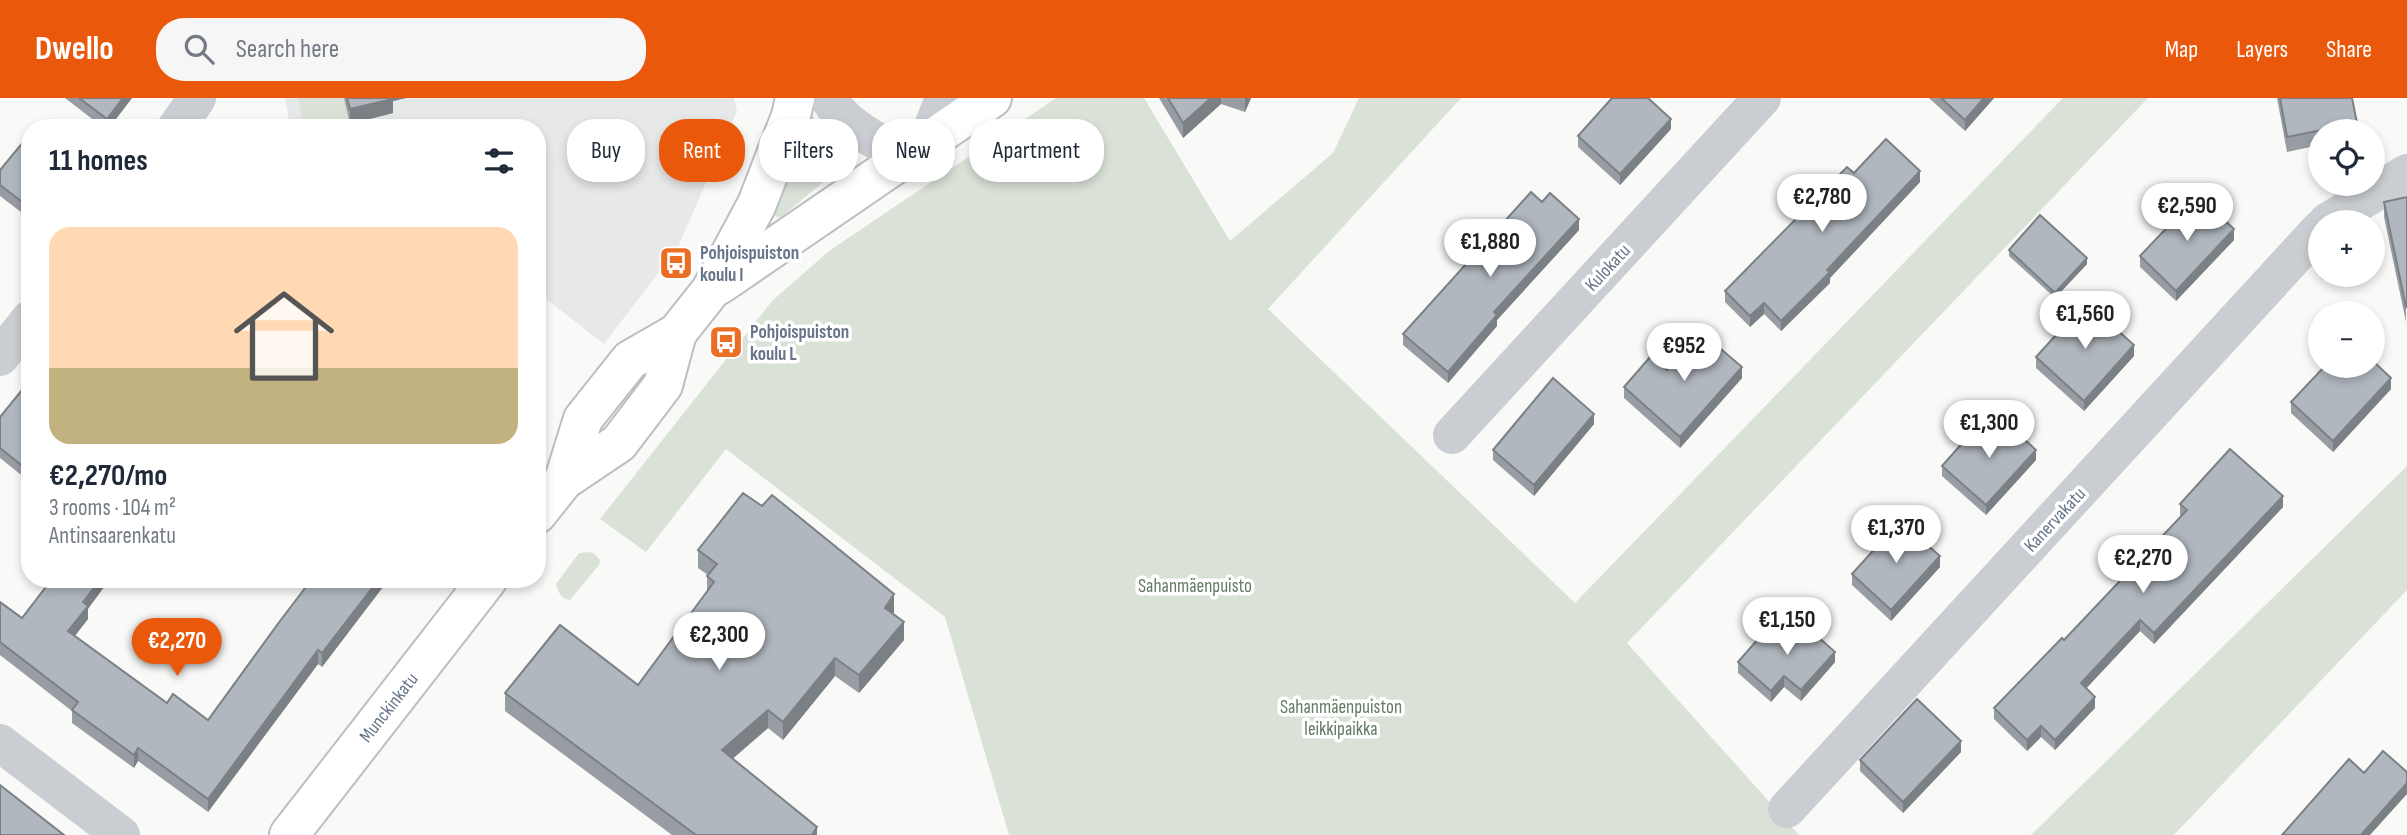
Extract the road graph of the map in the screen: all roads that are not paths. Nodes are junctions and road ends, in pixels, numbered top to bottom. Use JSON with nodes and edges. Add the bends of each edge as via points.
{"nodes":[{"id":1,"x":197,"y":98,"type":"edge"},
{"id":2,"x":795,"y":98,"type":"edge"},
{"id":3,"x":829,"y":98,"type":"edge"},
{"id":4,"x":944,"y":98,"type":"edge"},
{"id":5,"x":992,"y":98,"type":"edge"},
{"id":6,"x":1762,"y":98,"type":"edge"},
{"id":7,"x":182,"y":119,"type":"edge"},
{"id":8,"x":933,"y":119,"type":"edge"},
{"id":9,"x":955,"y":123,"type":"edge"},
{"id":10,"x":872,"y":139,"type":"edge"},
{"id":11,"x":2407,"y":173,"type":"edge"},
{"id":12,"x":872,"y":179,"type":"edge"},
{"id":13,"x":2347,"y":210,"type":"edge"},
{"id":14,"x":2308,"y":242,"type":"edge"},
{"id":15,"x":711,"y":290,"type":"junction"},
{"id":16,"x":21,"y":330,"type":"edge"},
{"id":17,"x":0,"y":357,"type":"edge"},
{"id":18,"x":1452,"y":435,"type":"dead end"},
{"id":19,"x":546,"y":503,"type":"edge"},
{"id":20,"x":481,"y":588,"type":"edge"},
{"id":21,"x":0,"y":743,"type":"edge"},
{"id":22,"x":1787,"y":809,"type":"dead end"},
{"id":23,"x":121,"y":835,"type":"edge"},
{"id":24,"x":289,"y":835,"type":"edge"}],
"edges":[{"from":1,"to":7,"type":"street"},
{"from":2,"to":15,"type":"main road","via":[[757,204]]},
{"from":3,"to":10,"type":"street"},
{"from":4,"to":8,"type":"street"},
{"from":5,"to":9,"type":"main road"},
{"from":6,"to":18,"type":"street","name":"Kulokatu"},
{"from":11,"to":13,"type":"street"},
{"from":12,"to":15,"type":"main road"},
{"from":14,"to":22,"type":"street","name":"Kanervakatu"},
{"from":15,"to":19,"type":"main road","via":[[677,333],[663,385],[619,443],[564,480]]},
{"from":16,"to":17,"type":"street"},
{"from":20,"to":24,"type":"main road","name":"Munckinkatu"},
{"from":21,"to":23,"type":"street"}]}
